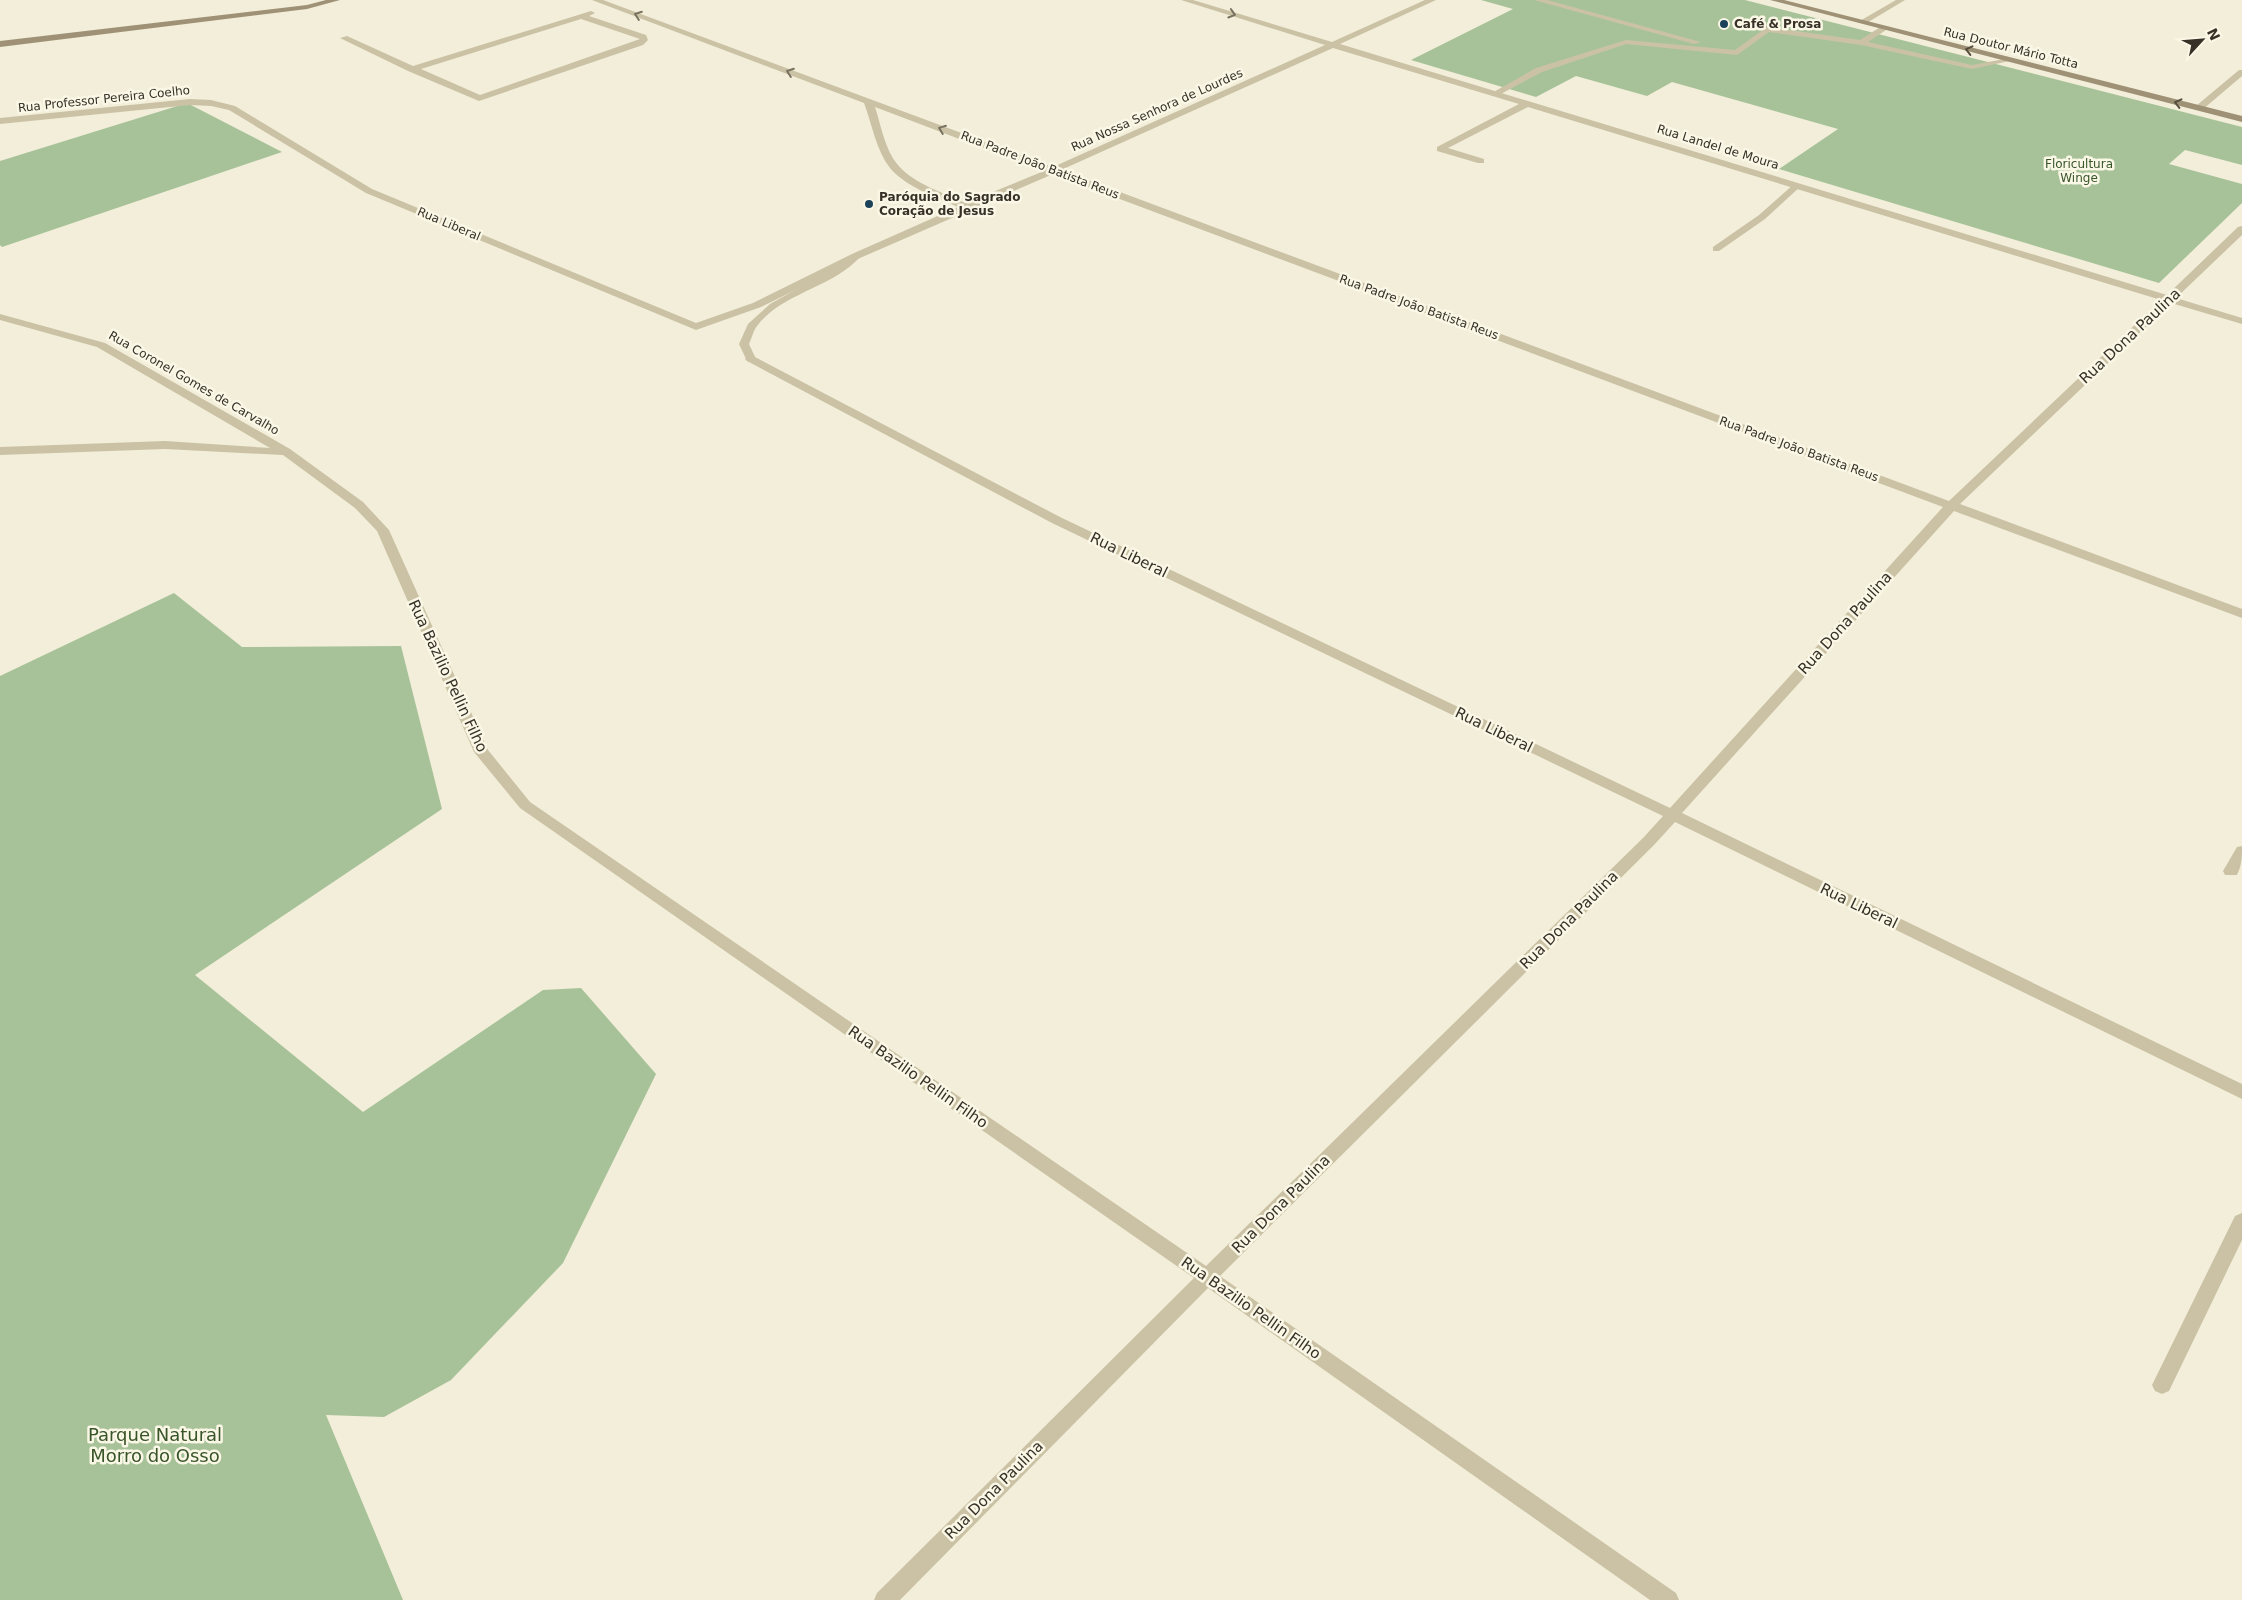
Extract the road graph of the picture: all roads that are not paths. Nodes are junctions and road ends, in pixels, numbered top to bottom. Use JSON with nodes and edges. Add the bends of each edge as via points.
{"nodes":[{"id":1,"x":336,"y":0,"type":"edge"},
{"id":2,"x":596,"y":0,"type":"edge"},
{"id":3,"x":1186,"y":0,"type":"edge"},
{"id":4,"x":1432,"y":0,"type":"edge"},
{"id":5,"x":1538,"y":0,"type":"edge"},
{"id":6,"x":1774,"y":0,"type":"edge"},
{"id":7,"x":1901,"y":0,"type":"edge"},
{"id":8,"x":613,"y":6,"type":"junction"},
{"id":9,"x":581,"y":16,"type":"junction"},
{"id":10,"x":1862,"y":22,"type":"junction"},
{"id":11,"x":1885,"y":28,"type":"junction"},
{"id":12,"x":344,"y":38,"type":"dead end"},
{"id":13,"x":1861,"y":43,"type":"junction"},
{"id":14,"x":0,"y":44,"type":"edge"},
{"id":15,"x":1334,"y":45,"type":"junction"},
{"id":16,"x":1737,"y":53,"type":"junction"},
{"id":17,"x":2010,"y":60,"type":"junction"},
{"id":18,"x":411,"y":69,"type":"junction"},
{"id":19,"x":2242,"y":72,"type":"edge"},
{"id":20,"x":1494,"y":94,"type":"junction"},
{"id":21,"x":868,"y":101,"type":"junction"},
{"id":22,"x":211,"y":103,"type":"joint"},
{"id":23,"x":1527,"y":104,"type":"junction"},
{"id":24,"x":2199,"y":108,"type":"junction"},
{"id":25,"x":2242,"y":119,"type":"edge"},
{"id":26,"x":0,"y":121,"type":"edge"},
{"id":27,"x":1481,"y":161,"type":"dead end"},
{"id":28,"x":1054,"y":170,"type":"junction"},
{"id":29,"x":1798,"y":186,"type":"junction"},
{"id":30,"x":966,"y":207,"type":"junction"},
{"id":31,"x":2242,"y":229,"type":"edge"},
{"id":32,"x":1716,"y":249,"type":"dead end"},
{"id":33,"x":856,"y":256,"type":"junction"},
{"id":34,"x":2169,"y":299,"type":"junction"},
{"id":35,"x":0,"y":317,"type":"edge"},
{"id":36,"x":2242,"y":321,"type":"edge"},
{"id":37,"x":696,"y":327,"type":"joint"},
{"id":38,"x":751,"y":359,"type":"joint"},
{"id":39,"x":0,"y":451,"type":"edge"},
{"id":40,"x":286,"y":452,"type":"junction"},
{"id":41,"x":1951,"y":506,"type":"junction"},
{"id":42,"x":2242,"y":614,"type":"edge"},
{"id":43,"x":1673,"y":815,"type":"junction"},
{"id":44,"x":2242,"y":851,"type":"edge"},
{"id":45,"x":2231,"y":871,"type":"dead end"},
{"id":46,"x":2242,"y":1092,"type":"edge"},
{"id":47,"x":2242,"y":1221,"type":"edge"},
{"id":48,"x":1207,"y":1277,"type":"junction"},
{"id":49,"x":2162,"y":1385,"type":"dead end"},
{"id":50,"x":885,"y":1600,"type":"edge"},
{"id":51,"x":1668,"y":1600,"type":"edge"}],
"edges":[{"from":1,"to":14,"type":"street","via":[[308,7],[194,22]]},
{"from":2,"to":8,"type":"street","name":"Rua Padre João Batista Reus"},
{"from":3,"to":15,"type":"street","name":"Rua Landel de Moura","one_way":true},
{"from":4,"to":15,"type":"street","name":"Rua Nossa Senhora de Lourdes"},
{"from":5,"to":16,"type":"lane"},
{"from":6,"to":10,"type":"street","name":"Rua Doutor Mário Totta"},
{"from":7,"to":10,"type":"lane"},
{"from":8,"to":9,"type":"street"},
{"from":21,"to":8,"type":"street","name":"Rua Padre João Batista Reus","one_way":true},
{"from":9,"to":18,"type":"street"},
{"from":9,"to":18,"type":"street","via":[[644,40],[485,98]]},
{"from":10,"to":11,"type":"street","name":"Rua Doutor Mário Totta"},
{"from":11,"to":13,"type":"lane"},
{"from":17,"to":11,"type":"street","name":"Rua Doutor Mário Totta","one_way":true},
{"from":12,"to":18,"type":"street"},
{"from":13,"to":16,"type":"lane","via":[[1767,29]]},
{"from":13,"to":17,"type":"lane","via":[[1972,67]]},
{"from":15,"to":20,"type":"street","name":"Rua Landel de Moura"},
{"from":15,"to":28,"type":"street","name":"Rua Nossa Senhora de Lourdes"},
{"from":16,"to":20,"type":"lane","via":[[1626,42],[1539,70]]},
{"from":24,"to":17,"type":"street","name":"Rua Doutor Mário Totta","one_way":true},
{"from":19,"to":24,"type":"lane"},
{"from":20,"to":23,"type":"street","name":"Rua Landel de Moura"},
{"from":28,"to":21,"type":"street","name":"Rua Padre João Batista Reus","one_way":true},
{"from":21,"to":30,"type":"street","via":[[896,169],[933,192]]},
{"from":22,"to":26,"type":"street","name":"Rua Professor Pereira Coelho","via":[[190,102]]},
{"from":22,"to":37,"type":"street","name":"Rua Liberal","via":[[232,108],[369,191]]},
{"from":23,"to":27,"type":"street","via":[[1440,149]]},
{"from":23,"to":29,"type":"street","name":"Rua Landel de Moura"},
{"from":24,"to":25,"type":"street","name":"Rua Doutor Mário Totta"},
{"from":28,"to":30,"type":"street","name":"Rua Nossa Senhora de Lourdes"},
{"from":28,"to":41,"type":"street","name":"Rua Padre João Batista Reus"},
{"from":29,"to":32,"type":"lane","via":[[1762,217]]},
{"from":29,"to":34,"type":"street","name":"Rua Landel de Moura"},
{"from":30,"to":33,"type":"street","name":"Rua Nossa Senhora de Lourdes"},
{"from":31,"to":34,"type":"street","name":"Rua Dona Paulina"},
{"from":33,"to":37,"type":"street","name":"Rua Nossa Senhora de Lourdes","via":[[757,304]]},
{"from":33,"to":38,"type":"lane","via":[[845,267],[768,310],[752,326],[744,344]]},
{"from":34,"to":36,"type":"street","name":"Rua Landel de Moura"},
{"from":34,"to":41,"type":"street","name":"Rua Dona Paulina"},
{"from":35,"to":40,"type":"street","name":"Rua Coronel Gomes de Carvalho","via":[[101,345]]},
{"from":38,"to":43,"type":"street","name":"Rua Liberal","via":[[1056,520]]},
{"from":39,"to":40,"type":"street","via":[[165,445]]},
{"from":40,"to":48,"type":"street","name":"Rua Bazilio Pellin Filho","via":[[359,505],[383,530],[481,752],[525,804]]},
{"from":41,"to":42,"type":"street","name":"Rua Padre João Batista Reus"},
{"from":41,"to":43,"type":"street","name":"Rua Dona Paulina"},
{"from":43,"to":46,"type":"street","name":"Rua Liberal"},
{"from":43,"to":48,"type":"street","name":"Rua Dona Paulina"},
{"from":44,"to":45,"type":"street"},
{"from":47,"to":49,"type":"street"},
{"from":48,"to":50,"type":"street","name":"Rua Dona Paulina"},
{"from":48,"to":51,"type":"street","name":"Rua Bazilio Pellin Filho"}]}
